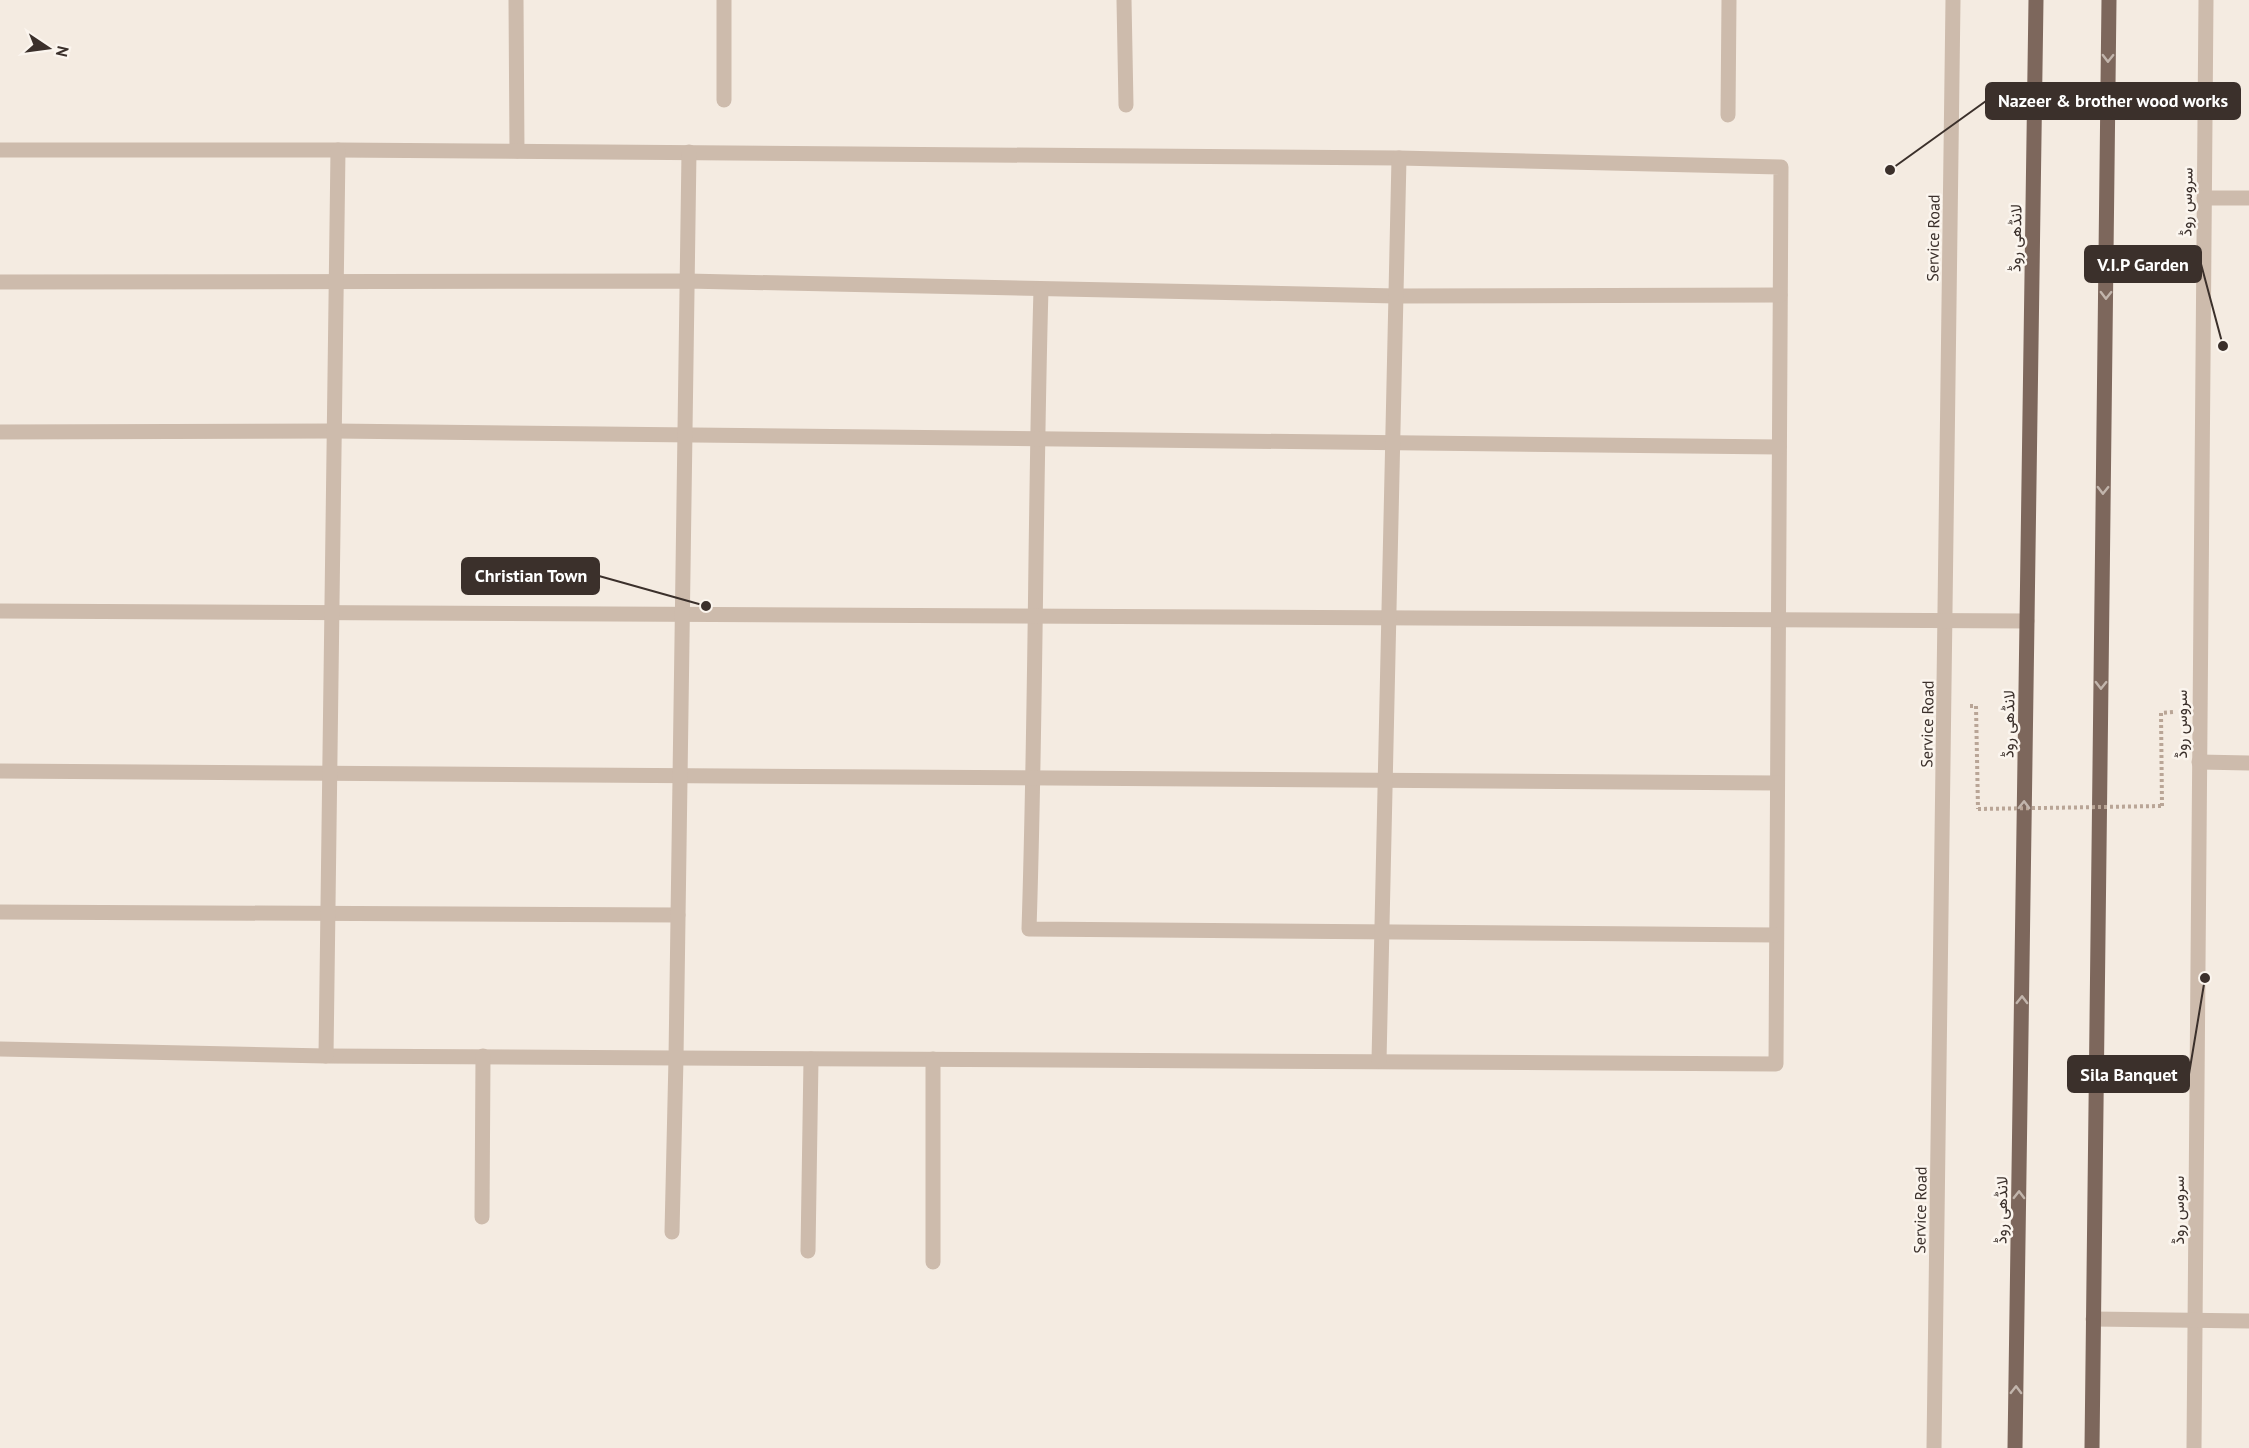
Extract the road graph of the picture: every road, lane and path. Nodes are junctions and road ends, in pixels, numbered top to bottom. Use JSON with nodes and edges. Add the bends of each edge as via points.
{"nodes":[{"id":1,"x":516,"y":0,"type":"edge"},
{"id":2,"x":724,"y":0,"type":"edge"},
{"id":3,"x":1124,"y":0,"type":"edge"},
{"id":4,"x":1729,"y":0,"type":"edge"},
{"id":5,"x":1953,"y":0,"type":"edge"},
{"id":6,"x":2036,"y":0,"type":"edge"},
{"id":7,"x":2109,"y":0,"type":"edge"},
{"id":8,"x":2206,"y":0,"type":"edge"},
{"id":9,"x":724,"y":100,"type":"dead end"},
{"id":10,"x":1126,"y":105,"type":"dead end"},
{"id":11,"x":1728,"y":115,"type":"dead end"},
{"id":12,"x":0,"y":150,"type":"edge"},
{"id":13,"x":338,"y":150,"type":"junction"},
{"id":14,"x":517,"y":151,"type":"junction"},
{"id":15,"x":689,"y":152,"type":"junction"},
{"id":16,"x":1399,"y":158,"type":"junction"},
{"id":17,"x":2204,"y":198,"type":"junction"},
{"id":18,"x":2249,"y":198,"type":"edge"},
{"id":19,"x":687,"y":281,"type":"junction"},
{"id":20,"x":0,"y":282,"type":"edge"},
{"id":21,"x":337,"y":282,"type":"junction"},
{"id":22,"x":1041,"y":289,"type":"junction"},
{"id":23,"x":1780,"y":295,"type":"junction"},
{"id":24,"x":1396,"y":296,"type":"junction"},
{"id":25,"x":334,"y":431,"type":"junction"},
{"id":26,"x":0,"y":432,"type":"edge"},
{"id":27,"x":685,"y":435,"type":"junction"},
{"id":28,"x":1036,"y":439,"type":"junction"},
{"id":29,"x":1393,"y":443,"type":"junction"},
{"id":30,"x":1779,"y":447,"type":"junction"},
{"id":31,"x":0,"y":611,"type":"edge"},
{"id":32,"x":332,"y":613,"type":"junction"},
{"id":33,"x":682,"y":614,"type":"junction"},
{"id":34,"x":1036,"y":616,"type":"junction"},
{"id":35,"x":1389,"y":617,"type":"junction"},
{"id":36,"x":1778,"y":619,"type":"junction"},
{"id":37,"x":1947,"y":620,"type":"junction"},
{"id":38,"x":2027,"y":621,"type":"junction"},
{"id":39,"x":1976,"y":706,"type":"dead end"},
{"id":40,"x":2161,"y":713,"type":"dead end"},
{"id":41,"x":2199,"y":762,"type":"junction"},
{"id":42,"x":2249,"y":763,"type":"edge"},
{"id":43,"x":0,"y":771,"type":"edge"},
{"id":44,"x":329,"y":774,"type":"junction"},
{"id":45,"x":680,"y":776,"type":"junction"},
{"id":46,"x":1034,"y":778,"type":"junction"},
{"id":47,"x":1386,"y":780,"type":"junction"},
{"id":48,"x":1777,"y":783,"type":"junction"},
{"id":49,"x":0,"y":912,"type":"edge"},
{"id":50,"x":327,"y":914,"type":"junction"},
{"id":51,"x":678,"y":915,"type":"junction"},
{"id":52,"x":1383,"y":932,"type":"junction"},
{"id":53,"x":1776,"y":935,"type":"junction"},
{"id":54,"x":0,"y":1049,"type":"edge"},
{"id":55,"x":326,"y":1056,"type":"junction"},
{"id":56,"x":483,"y":1056,"type":"junction"},
{"id":57,"x":676,"y":1058,"type":"junction"},
{"id":58,"x":811,"y":1059,"type":"junction"},
{"id":59,"x":933,"y":1059,"type":"junction"},
{"id":60,"x":1379,"y":1060,"type":"junction"},
{"id":61,"x":482,"y":1217,"type":"dead end"},
{"id":62,"x":672,"y":1232,"type":"dead end"},
{"id":63,"x":808,"y":1251,"type":"dead end"},
{"id":64,"x":933,"y":1262,"type":"dead end"},
{"id":65,"x":2093,"y":1319,"type":"junction"},
{"id":66,"x":2196,"y":1320,"type":"junction"},
{"id":67,"x":2249,"y":1321,"type":"edge"},
{"id":68,"x":1934,"y":1448,"type":"edge"},
{"id":69,"x":2015,"y":1448,"type":"edge"},
{"id":70,"x":2092,"y":1448,"type":"edge"},
{"id":71,"x":2194,"y":1448,"type":"edge"}],
"edges":[{"from":1,"to":14,"type":"street"},
{"from":2,"to":9,"type":"street"},
{"from":3,"to":10,"type":"street"},
{"from":4,"to":11,"type":"street"},
{"from":5,"to":37,"type":"street","name":"Service Road"},
{"from":6,"to":38,"type":"main road","name":"لانڈھی روڈ"},
{"from":7,"to":65,"type":"main road","one_way":true},
{"from":8,"to":17,"type":"street","name":"سروس روڈ"},
{"from":12,"to":13,"type":"street"},
{"from":13,"to":14,"type":"street"},
{"from":13,"to":21,"type":"street"},
{"from":14,"to":15,"type":"street"},
{"from":15,"to":16,"type":"street"},
{"from":15,"to":19,"type":"street"},
{"from":16,"to":23,"type":"street","via":[[1780,167]]},
{"from":16,"to":24,"type":"street"},
{"from":17,"to":18,"type":"street"},
{"from":17,"to":41,"type":"street","name":"سروس روڈ"},
{"from":19,"to":21,"type":"street"},
{"from":19,"to":22,"type":"street"},
{"from":19,"to":27,"type":"street"},
{"from":20,"to":21,"type":"street"},
{"from":21,"to":25,"type":"street"},
{"from":22,"to":24,"type":"street"},
{"from":22,"to":28,"type":"street"},
{"from":23,"to":24,"type":"street"},
{"from":23,"to":30,"type":"street"},
{"from":24,"to":29,"type":"street"},
{"from":25,"to":26,"type":"street"},
{"from":25,"to":27,"type":"street"},
{"from":25,"to":32,"type":"street"},
{"from":27,"to":28,"type":"street"},
{"from":27,"to":33,"type":"street"},
{"from":28,"to":29,"type":"street"},
{"from":28,"to":34,"type":"street"},
{"from":29,"to":30,"type":"street"},
{"from":29,"to":35,"type":"street"},
{"from":30,"to":36,"type":"street"},
{"from":31,"to":32,"type":"street"},
{"from":32,"to":33,"type":"street"},
{"from":32,"to":44,"type":"street"},
{"from":33,"to":34,"type":"street"},
{"from":33,"to":45,"type":"street"},
{"from":34,"to":35,"type":"street"},
{"from":34,"to":46,"type":"street"},
{"from":35,"to":36,"type":"street"},
{"from":35,"to":47,"type":"street"},
{"from":36,"to":37,"type":"street"},
{"from":36,"to":48,"type":"street"},
{"from":37,"to":38,"type":"street"},
{"from":37,"to":68,"type":"street","name":"Service Road"},
{"from":69,"to":38,"type":"main road","name":"لانڈھی روڈ","one_way":true},
{"from":39,"to":40,"type":"path","bridge":true,"via":[[1978,809],[2162,806]]},
{"from":41,"to":42,"type":"street"},
{"from":41,"to":66,"type":"street","name":"سروس روڈ"},
{"from":43,"to":44,"type":"street"},
{"from":44,"to":45,"type":"street"},
{"from":44,"to":50,"type":"street"},
{"from":45,"to":46,"type":"street"},
{"from":45,"to":51,"type":"street"},
{"from":46,"to":47,"type":"street"},
{"from":46,"to":52,"type":"street","via":[[1029,929]]},
{"from":47,"to":48,"type":"street"},
{"from":47,"to":52,"type":"street"},
{"from":48,"to":53,"type":"street"},
{"from":49,"to":50,"type":"street"},
{"from":50,"to":51,"type":"street"},
{"from":50,"to":55,"type":"street"},
{"from":51,"to":57,"type":"street"},
{"from":52,"to":53,"type":"street"},
{"from":52,"to":60,"type":"street"},
{"from":53,"to":60,"type":"street","via":[[1776,1064]]},
{"from":54,"to":55,"type":"street"},
{"from":55,"to":56,"type":"street"},
{"from":56,"to":57,"type":"street"},
{"from":56,"to":61,"type":"street"},
{"from":57,"to":58,"type":"street"},
{"from":57,"to":62,"type":"street"},
{"from":58,"to":59,"type":"street"},
{"from":58,"to":63,"type":"street"},
{"from":59,"to":60,"type":"street"},
{"from":59,"to":64,"type":"street"},
{"from":65,"to":66,"type":"street"},
{"from":65,"to":70,"type":"main road"},
{"from":66,"to":67,"type":"street"},
{"from":66,"to":71,"type":"street","name":"سروس روڈ"}]}
